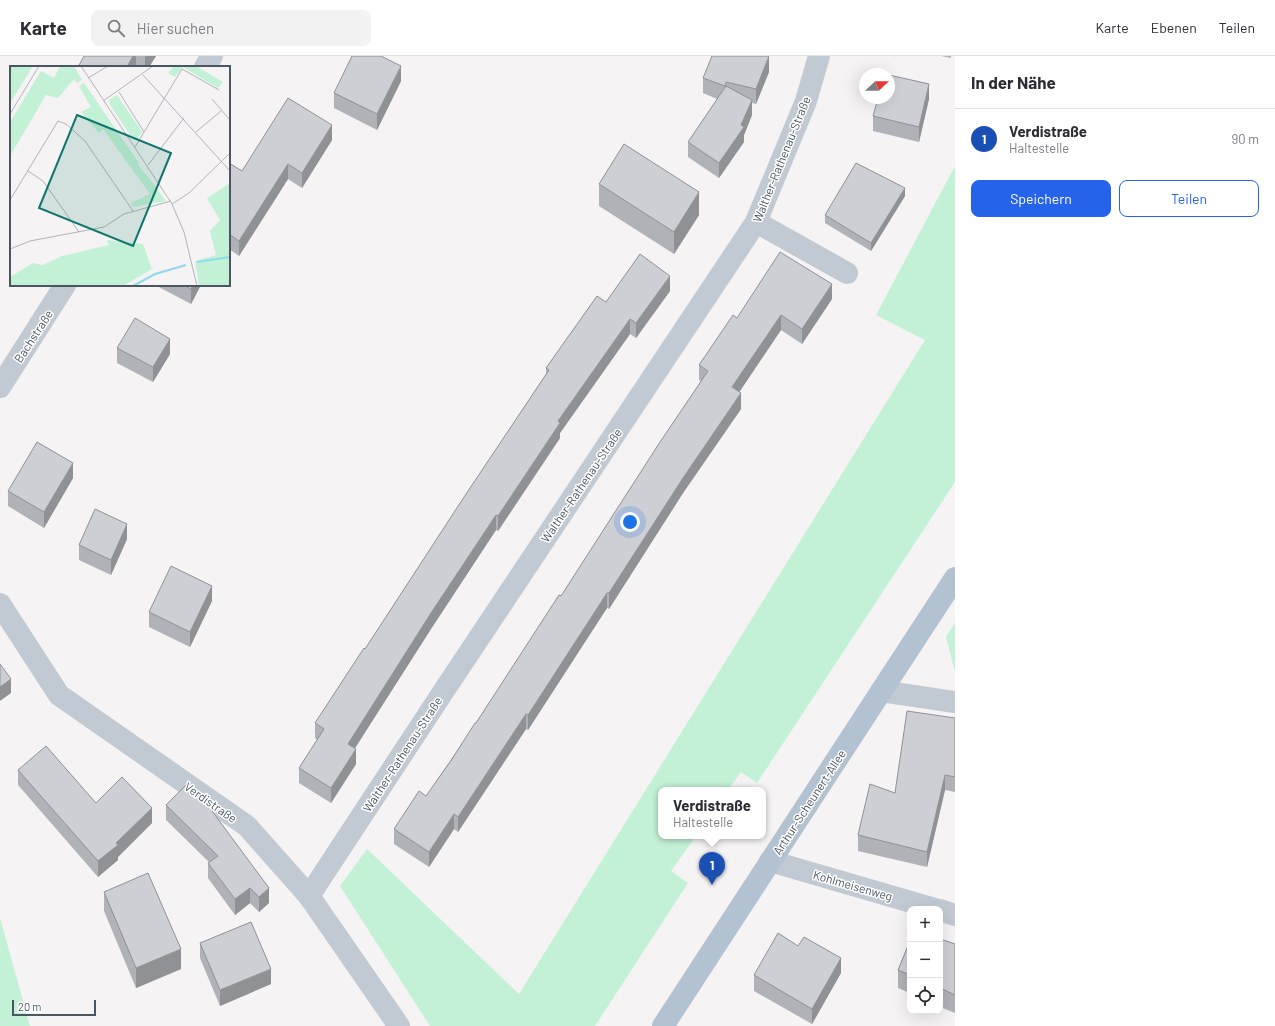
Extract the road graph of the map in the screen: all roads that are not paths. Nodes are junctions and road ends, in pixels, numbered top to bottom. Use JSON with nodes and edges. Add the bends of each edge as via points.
{"nodes":[{"id":1,"x":212,"y":56,"type":"edge"},
{"id":2,"x":819,"y":56,"type":"edge"},
{"id":3,"x":206,"y":66,"type":"edge"},
{"id":4,"x":756,"y":222,"type":"junction"},
{"id":5,"x":847,"y":273,"type":"dead end"},
{"id":6,"x":64,"y":286,"type":"edge"},
{"id":7,"x":0,"y":387,"type":"edge"},
{"id":8,"x":955,"y":578,"type":"edge"},
{"id":9,"x":0,"y":604,"type":"edge"},
{"id":10,"x":881,"y":691,"type":"junction"},
{"id":11,"x":955,"y":702,"type":"edge"},
{"id":12,"x":770,"y":861,"type":"junction"},
{"id":13,"x":309,"y":896,"type":"junction"},
{"id":14,"x":925,"y":906,"type":"edge"},
{"id":15,"x":943,"y":911,"type":"edge"},
{"id":16,"x":955,"y":915,"type":"edge"},
{"id":17,"x":399,"y":1026,"type":"edge"},
{"id":18,"x":663,"y":1026,"type":"edge"}],
"edges":[{"from":1,"to":3,"type":"street"},
{"from":2,"to":4,"type":"street","name":"Walther-Rathenau-Straße","via":[[806,101]]},
{"from":4,"to":5,"type":"street"},
{"from":4,"to":13,"type":"street","name":"Walther-Rathenau-Straße"},
{"from":6,"to":7,"type":"street","name":"Bachstraße"},
{"from":8,"to":10,"type":"main road","name":"Arthur-Scheunert-Allee"},
{"from":9,"to":13,"type":"street","name":"Verdistraße","via":[[59,695],[247,826]]},
{"from":10,"to":11,"type":"street"},
{"from":10,"to":12,"type":"main road","name":"Arthur-Scheunert-Allee"},
{"from":12,"to":14,"type":"street","name":"Kohlmeisenweg"},
{"from":12,"to":18,"type":"main road","name":"Arthur-Scheunert-Allee"},
{"from":13,"to":17,"type":"street","name":"Verdistraße"},
{"from":15,"to":16,"type":"street"}]}
